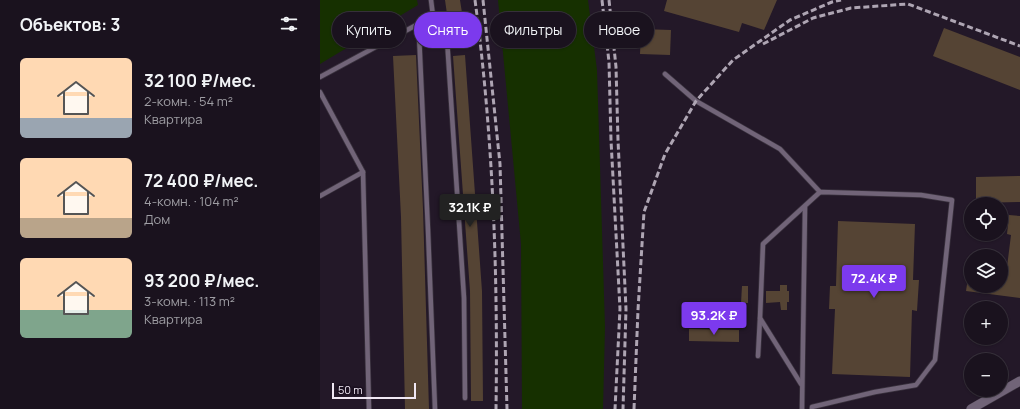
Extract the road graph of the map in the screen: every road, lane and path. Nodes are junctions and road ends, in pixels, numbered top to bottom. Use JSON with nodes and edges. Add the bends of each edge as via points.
{"nodes":[{"id":1,"x":431,"y":0,"type":"edge"},
{"id":2,"x":433,"y":12,"type":"edge"},
{"id":3,"x":414,"y":27,"type":"edge"},
{"id":4,"x":420,"y":48,"type":"edge"},
{"id":5,"x":448,"y":48,"type":"edge"},
{"id":6,"x":665,"y":74,"type":"dead end"},
{"id":7,"x":320,"y":77,"type":"edge"},
{"id":8,"x":320,"y":92,"type":"edge"},
{"id":9,"x":363,"y":172,"type":"junction"},
{"id":10,"x":820,"y":192,"type":"junction"},
{"id":11,"x":320,"y":196,"type":"edge"},
{"id":12,"x":805,"y":207,"type":"junction"},
{"id":13,"x":760,"y":318,"type":"junction"},
{"id":14,"x":758,"y":356,"type":"dead end"},
{"id":15,"x":1020,"y":381,"type":"edge"},
{"id":16,"x":802,"y":384,"type":"junction"},
{"id":17,"x":465,"y":398,"type":"dead end"},
{"id":18,"x":369,"y":409,"type":"edge"},
{"id":19,"x":435,"y":409,"type":"edge"},
{"id":20,"x":802,"y":409,"type":"edge"},
{"id":21,"x":812,"y":409,"type":"edge"},
{"id":22,"x":971,"y":409,"type":"edge"}],
"edges":[{"from":1,"to":2,"type":"lane"},
{"from":3,"to":7,"type":"lane"},
{"from":4,"to":19,"type":"lane"},
{"from":5,"to":17,"type":"lane","via":[[464,298]]},
{"from":6,"to":10,"type":"lane","via":[[696,101],[780,149]]},
{"from":8,"to":9,"type":"lane"},
{"from":9,"to":11,"type":"lane"},
{"from":9,"to":18,"type":"lane"},
{"from":10,"to":12,"type":"lane"},
{"from":10,"to":21,"type":"lane","via":[[921,195],[952,200],[935,360],[916,385],[875,392]]},
{"from":12,"to":13,"type":"lane","via":[[763,244]]},
{"from":12,"to":16,"type":"lane"},
{"from":13,"to":14,"type":"lane"},
{"from":13,"to":16,"type":"lane"},
{"from":15,"to":22,"type":"street"},
{"from":16,"to":20,"type":"lane"}]}
